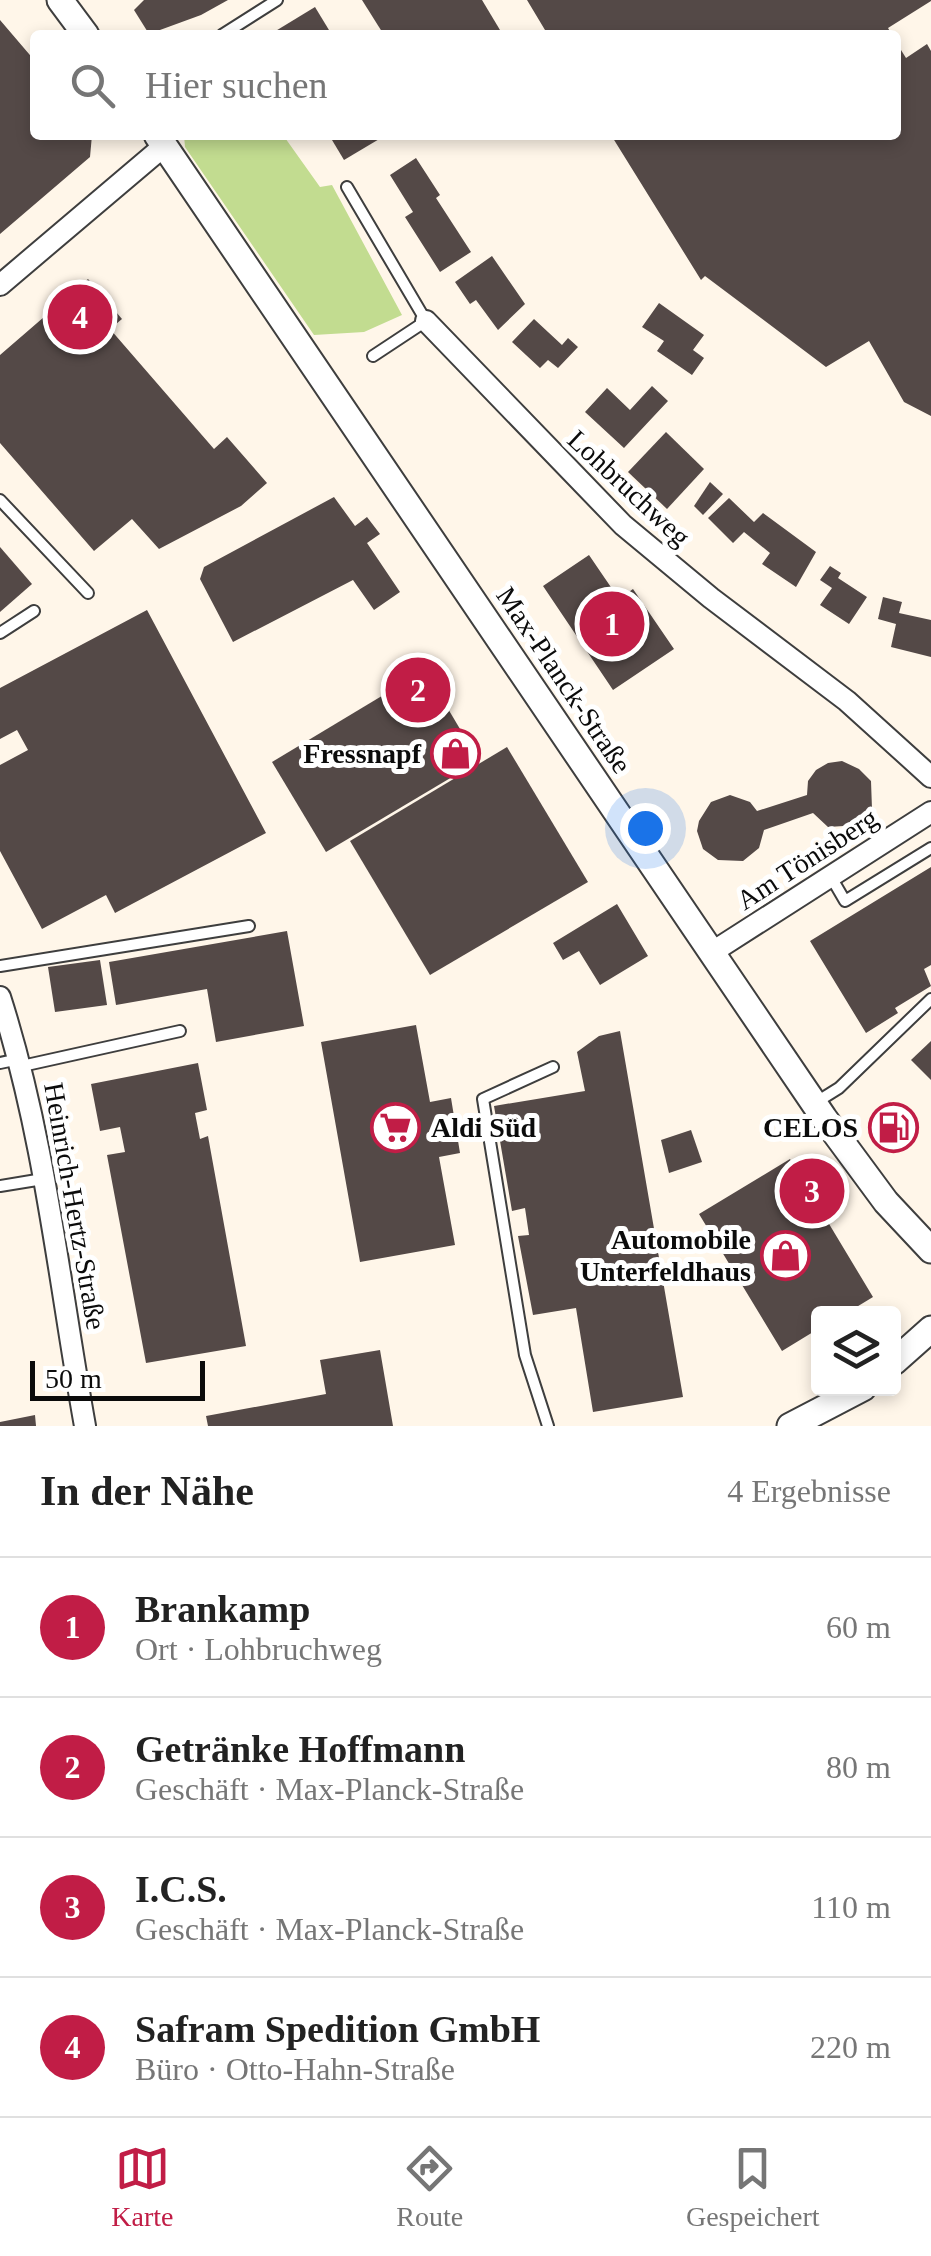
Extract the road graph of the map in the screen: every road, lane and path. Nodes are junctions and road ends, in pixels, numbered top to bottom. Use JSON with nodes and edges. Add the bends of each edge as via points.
{"nodes":[{"id":1,"x":60,"y":0,"type":"edge"},
{"id":2,"x":276,"y":0,"type":"edge"},
{"id":3,"x":82,"y":30,"type":"edge"},
{"id":4,"x":230,"y":30,"type":"edge"},
{"id":5,"x":161,"y":140,"type":"edge"},
{"id":6,"x":347,"y":187,"type":"dead end"},
{"id":7,"x":0,"y":285,"type":"edge"},
{"id":8,"x":426,"y":321,"type":"junction"},
{"id":9,"x":373,"y":356,"type":"dead end"},
{"id":10,"x":0,"y":500,"type":"edge"},
{"id":11,"x":88,"y":593,"type":"dead end"},
{"id":12,"x":34,"y":610,"type":"dead end"},
{"id":13,"x":0,"y":633,"type":"edge"},
{"id":14,"x":931,"y":777,"type":"edge"},
{"id":15,"x":931,"y":812,"type":"edge"},
{"id":16,"x":931,"y":848,"type":"edge"},
{"id":17,"x":830,"y":876,"type":"junction"},
{"id":18,"x":250,"y":926,"type":"dead end"},
{"id":19,"x":714,"y":951,"type":"junction"},
{"id":20,"x":0,"y":966,"type":"edge"},
{"id":21,"x":0,"y":997,"type":"edge"},
{"id":22,"x":931,"y":999,"type":"edge"},
{"id":23,"x":180,"y":1030,"type":"dead end"},
{"id":24,"x":14,"y":1062,"type":"edge"},
{"id":25,"x":553,"y":1067,"type":"dead end"},
{"id":26,"x":814,"y":1103,"type":"junction"},
{"id":27,"x":46,"y":1178,"type":"junction"},
{"id":28,"x":0,"y":1186,"type":"edge"},
{"id":29,"x":931,"y":1250,"type":"edge"},
{"id":30,"x":931,"y":1329,"type":"edge"},
{"id":31,"x":901,"y":1356,"type":"edge"},
{"id":32,"x":847,"y":1396,"type":"edge"},
{"id":33,"x":86,"y":1426,"type":"edge"},
{"id":34,"x":548,"y":1426,"type":"edge"},
{"id":35,"x":790,"y":1426,"type":"edge"}],
"edges":[{"from":1,"to":3,"type":"street"},
{"from":2,"to":4,"type":"lane"},
{"from":5,"to":7,"type":"street"},
{"from":5,"to":19,"type":"street","name":"Max-Planck-Straße"},
{"from":6,"to":8,"type":"lane","name":"Lohbruchweg"},
{"from":8,"to":9,"type":"lane"},
{"from":8,"to":14,"type":"street","name":"Lohbruchweg","via":[[623,525],[847,701]]},
{"from":10,"to":11,"type":"lane"},
{"from":12,"to":13,"type":"lane"},
{"from":15,"to":17,"type":"street","name":"Am Tönisberg"},
{"from":16,"to":17,"type":"lane","via":[[845,901]]},
{"from":17,"to":19,"type":"street","name":"Am Tönisberg"},
{"from":18,"to":20,"type":"lane"},
{"from":19,"to":26,"type":"street","name":"Max-Planck-Straße"},
{"from":21,"to":24,"type":"street","name":"Heinrich-Hertz-Straße"},
{"from":22,"to":26,"type":"lane","via":[[839,1088]]},
{"from":23,"to":24,"type":"lane"},
{"from":24,"to":27,"type":"street","name":"Heinrich-Hertz-Straße"},
{"from":25,"to":34,"type":"lane","via":[[482,1098],[526,1355]]},
{"from":26,"to":29,"type":"street","name":"Max-Planck-Straße","via":[[886,1202]]},
{"from":27,"to":28,"type":"lane"},
{"from":27,"to":33,"type":"street","name":"Heinrich-Hertz-Straße"},
{"from":30,"to":31,"type":"street"},
{"from":32,"to":35,"type":"street"}]}
